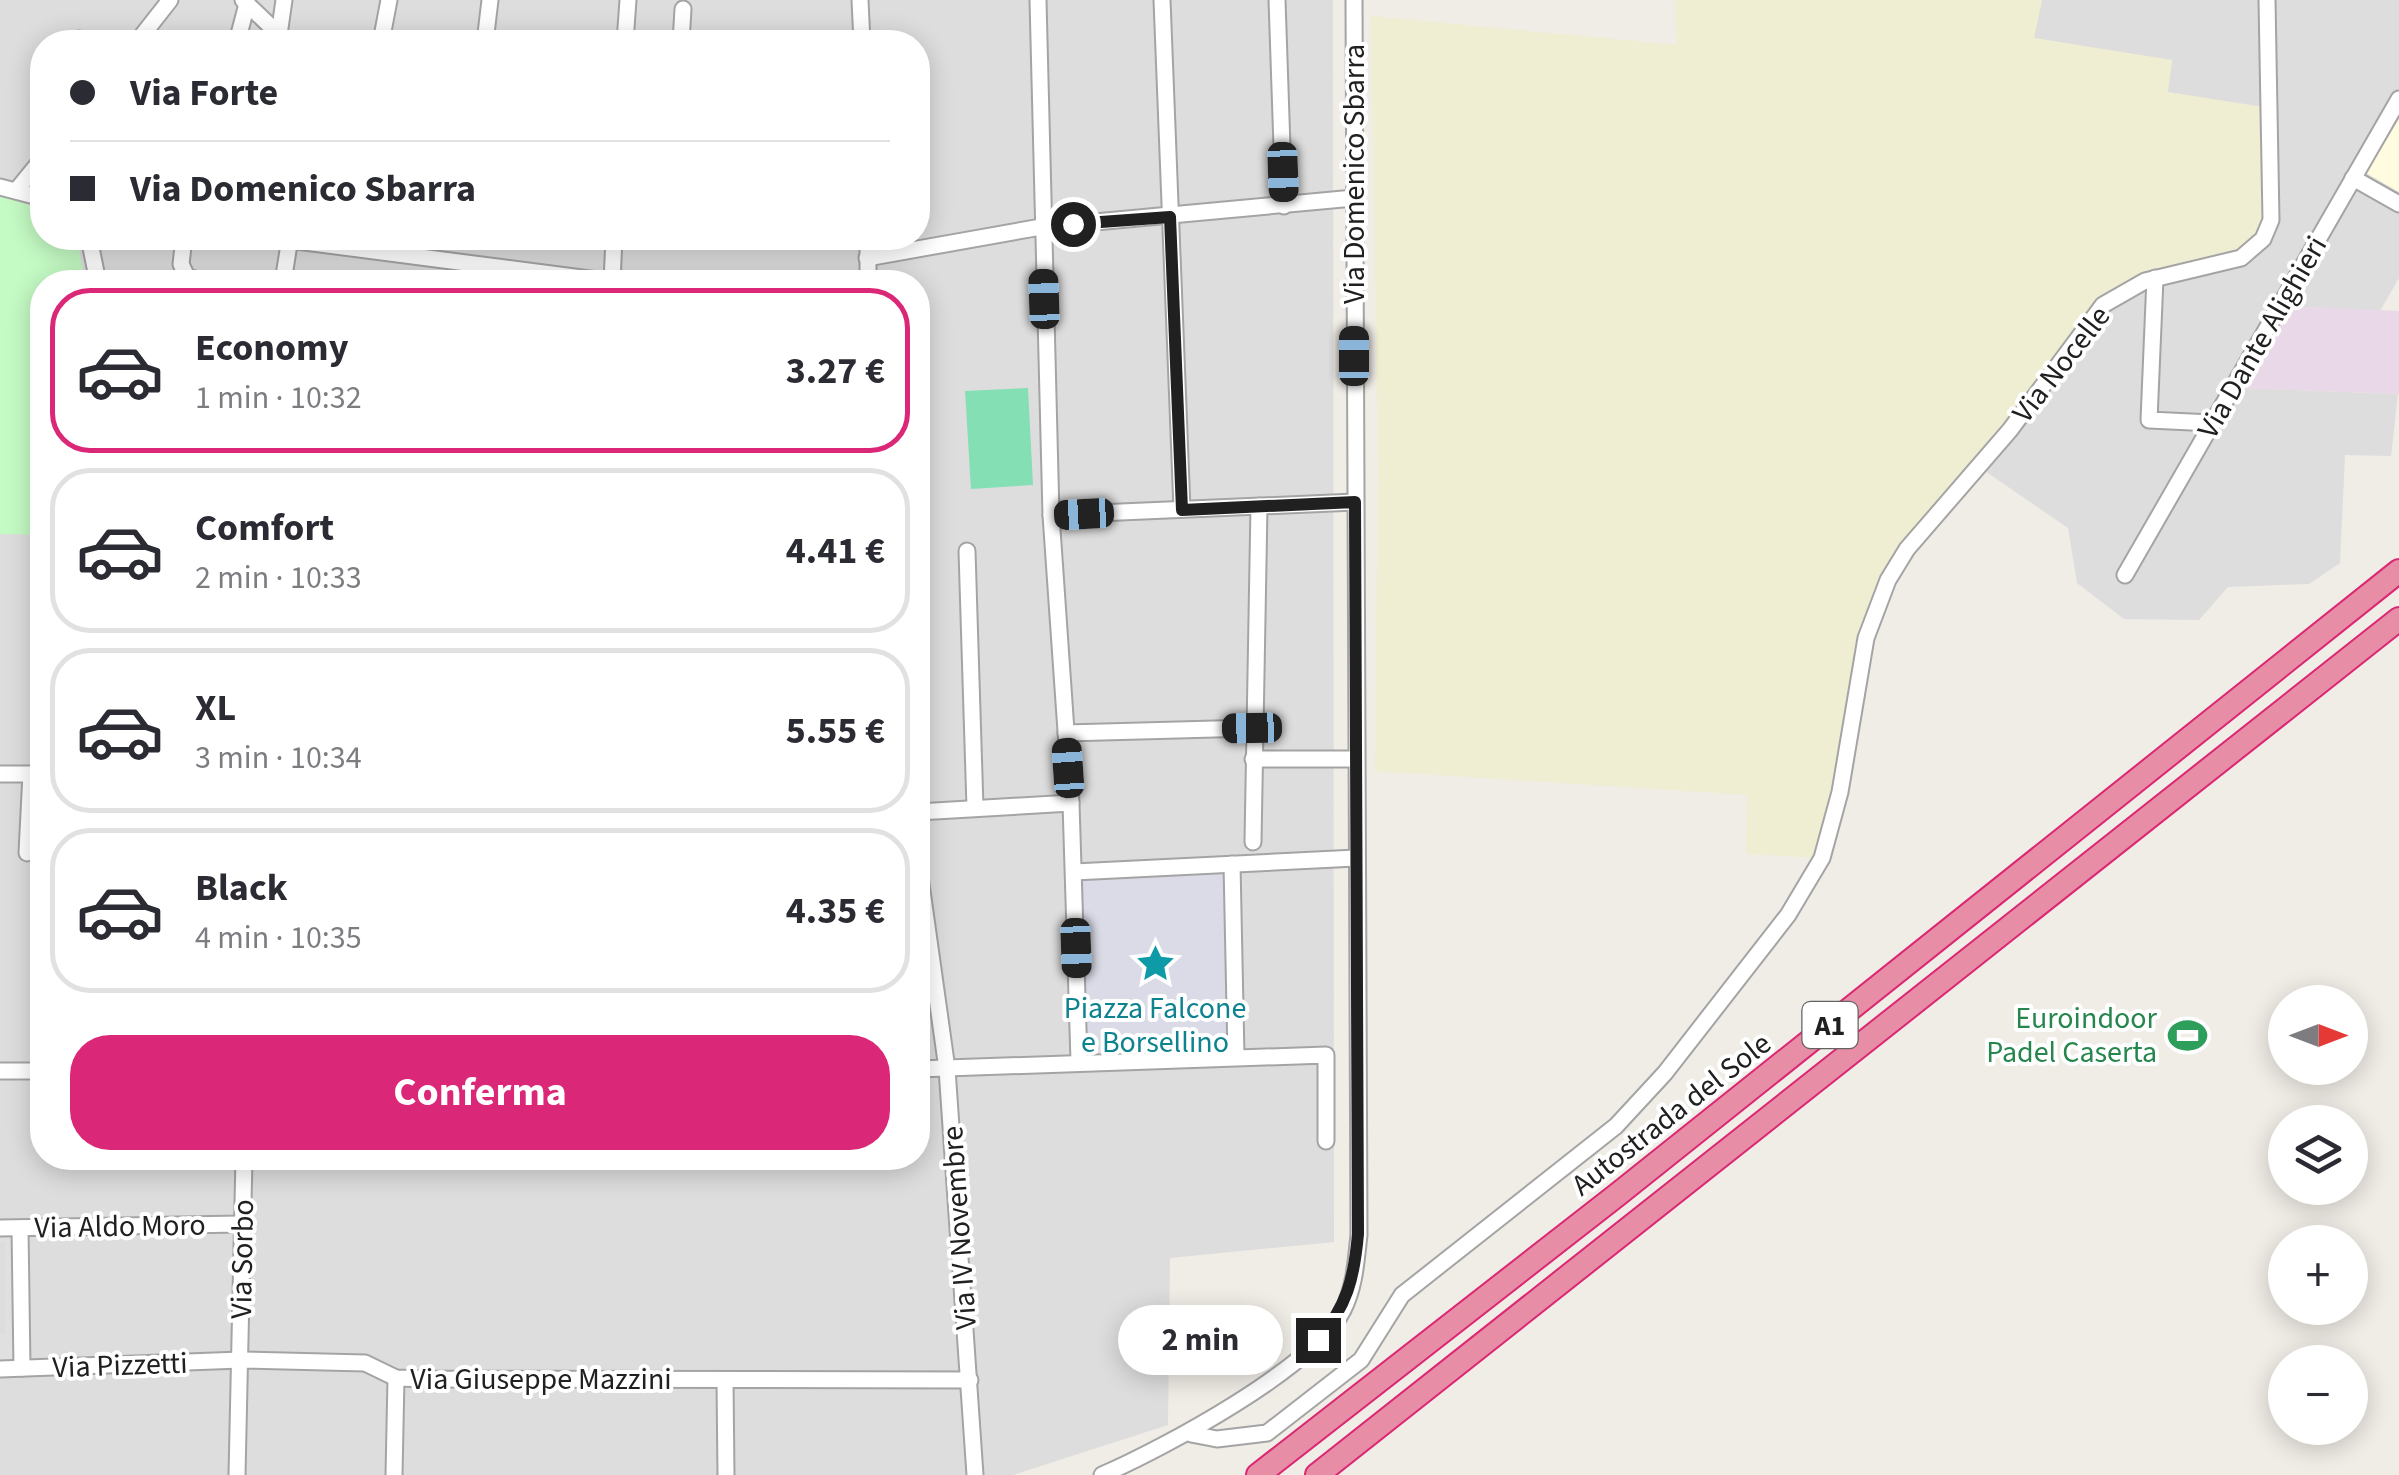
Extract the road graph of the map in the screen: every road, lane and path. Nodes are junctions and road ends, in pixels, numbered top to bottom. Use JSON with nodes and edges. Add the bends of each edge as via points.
{"nodes":[{"id":1,"x":170,"y":0,"type":"edge"},
{"id":2,"x":284,"y":0,"type":"edge"},
{"id":3,"x":389,"y":0,"type":"edge"},
{"id":4,"x":490,"y":0,"type":"edge"},
{"id":5,"x":628,"y":0,"type":"edge"},
{"id":6,"x":860,"y":0,"type":"edge"},
{"id":7,"x":1038,"y":0,"type":"edge"},
{"id":8,"x":1162,"y":0,"type":"edge"},
{"id":9,"x":1276,"y":0,"type":"edge"},
{"id":10,"x":1354,"y":0,"type":"edge"},
{"id":11,"x":2267,"y":0,"type":"edge"},
{"id":12,"x":245,"y":2,"type":"edge"},
{"id":13,"x":683,"y":9,"type":"dead end"},
{"id":14,"x":146,"y":30,"type":"edge"},
{"id":15,"x":239,"y":30,"type":"edge"},
{"id":16,"x":274,"y":30,"type":"edge"},
{"id":17,"x":283,"y":30,"type":"edge"},
{"id":18,"x":383,"y":30,"type":"edge"},
{"id":19,"x":486,"y":30,"type":"edge"},
{"id":20,"x":627,"y":30,"type":"edge"},
{"id":21,"x":682,"y":30,"type":"edge"},
{"id":22,"x":861,"y":30,"type":"edge"},
{"id":23,"x":2399,"y":99,"type":"edge"},
{"id":24,"x":30,"y":170,"type":"edge"},
{"id":25,"x":2353,"y":178,"type":"junction"},
{"id":26,"x":8,"y":189,"type":"edge"},
{"id":27,"x":1354,"y":198,"type":"junction"},
{"id":28,"x":2399,"y":204,"type":"edge"},
{"id":29,"x":1284,"y":206,"type":"junction"},
{"id":30,"x":1170,"y":217,"type":"junction"},
{"id":31,"x":1041,"y":227,"type":"junction"},
{"id":32,"x":930,"y":247,"type":"edge"},
{"id":33,"x":372,"y":250,"type":"edge"},
{"id":34,"x":868,"y":250,"type":"edge"},
{"id":35,"x":913,"y":250,"type":"edge"},
{"id":36,"x":868,"y":258,"type":"junction"},
{"id":37,"x":522,"y":270,"type":"edge"},
{"id":38,"x":868,"y":270,"type":"edge"},
{"id":39,"x":2156,"y":278,"type":"junction"},
{"id":40,"x":2212,"y":423,"type":"junction"},
{"id":41,"x":1355,"y":502,"type":"junction"},
{"id":42,"x":1259,"y":506,"type":"junction"},
{"id":43,"x":1182,"y":510,"type":"junction"},
{"id":44,"x":1052,"y":515,"type":"junction"},
{"id":45,"x":968,"y":551,"type":"dead end"},
{"id":46,"x":2399,"y":571,"type":"edge"},
{"id":47,"x":2124,"y":575,"type":"dead end"},
{"id":48,"x":2399,"y":619,"type":"edge"},
{"id":49,"x":1252,"y":728,"type":"junction"},
{"id":50,"x":1066,"y":733,"type":"junction"},
{"id":51,"x":1253,"y":759,"type":"junction"},
{"id":52,"x":1356,"y":760,"type":"junction"},
{"id":53,"x":0,"y":774,"type":"edge"},
{"id":54,"x":30,"y":774,"type":"edge"},
{"id":55,"x":1071,"y":803,"type":"junction"},
{"id":56,"x":975,"y":808,"type":"junction"},
{"id":57,"x":930,"y":811,"type":"edge"},
{"id":58,"x":30,"y":829,"type":"edge"},
{"id":59,"x":1253,"y":842,"type":"dead end"},
{"id":60,"x":27,"y":853,"type":"dead end"},
{"id":61,"x":1356,"y":858,"type":"junction"},
{"id":62,"x":1232,"y":864,"type":"junction"},
{"id":63,"x":1074,"y":872,"type":"junction"},
{"id":64,"x":930,"y":948,"type":"edge"},
{"id":65,"x":1236,"y":1057,"type":"junction"},
{"id":66,"x":1080,"y":1062,"type":"junction"},
{"id":67,"x":947,"y":1069,"type":"junction"},
{"id":68,"x":930,"y":1070,"type":"edge"},
{"id":69,"x":0,"y":1071,"type":"edge"},
{"id":70,"x":30,"y":1071,"type":"edge"},
{"id":71,"x":1326,"y":1141,"type":"dead end"},
{"id":72,"x":243,"y":1170,"type":"edge"},
{"id":73,"x":241,"y":1224,"type":"junction"},
{"id":74,"x":0,"y":1228,"type":"edge"},
{"id":75,"x":20,"y":1228,"type":"junction"},
{"id":76,"x":241,"y":1360,"type":"junction"},
{"id":77,"x":0,"y":1368,"type":"edge"},
{"id":78,"x":22,"y":1368,"type":"junction"},
{"id":79,"x":396,"y":1378,"type":"junction"},
{"id":80,"x":725,"y":1380,"type":"junction"},
{"id":81,"x":970,"y":1380,"type":"junction"},
{"id":82,"x":1190,"y":1434,"type":"junction"},
{"id":83,"x":237,"y":1475,"type":"edge"},
{"id":84,"x":394,"y":1475,"type":"edge"},
{"id":85,"x":726,"y":1475,"type":"edge"},
{"id":86,"x":975,"y":1475,"type":"edge"},
{"id":87,"x":1102,"y":1475,"type":"edge"},
{"id":88,"x":1258,"y":1475,"type":"edge"},
{"id":89,"x":1317,"y":1475,"type":"edge"}],
"edges":[{"from":1,"to":14,"type":"street"},
{"from":2,"to":17,"type":"street"},
{"from":3,"to":18,"type":"street"},
{"from":4,"to":19,"type":"street"},
{"from":5,"to":20,"type":"street"},
{"from":6,"to":22,"type":"street"},
{"from":7,"to":31,"type":"street"},
{"from":8,"to":30,"type":"street"},
{"from":9,"to":29,"type":"street"},
{"from":10,"to":27,"type":"street","name":"Via Domenico Sbarra"},
{"from":11,"to":39,"type":"street","name":"Via Nocelle","via":[[2271,220],[2264,238],[2241,258]]},
{"from":12,"to":15,"type":"street"},
{"from":12,"to":16,"type":"street"},
{"from":13,"to":21,"type":"street"},
{"from":23,"to":25,"type":"street","name":"Via Dante Alighieri"},
{"from":24,"to":26,"type":"street"},
{"from":25,"to":28,"type":"street"},
{"from":25,"to":40,"type":"street","name":"Via Dante Alighieri"},
{"from":27,"to":29,"type":"street"},
{"from":27,"to":41,"type":"street","name":"Via Domenico Sbarra"},
{"from":29,"to":30,"type":"street"},
{"from":30,"to":31,"type":"street"},
{"from":30,"to":43,"type":"street"},
{"from":31,"to":32,"type":"street"},
{"from":31,"to":44,"type":"street"},
{"from":33,"to":37,"type":"street"},
{"from":34,"to":36,"type":"street"},
{"from":35,"to":36,"type":"street"},
{"from":36,"to":38,"type":"street"},
{"from":39,"to":40,"type":"street","via":[[2149,420]]},
{"from":39,"to":82,"type":"street","name":"Via Nocelle","via":[[2103,305],[1915,538],[1874,610],[1822,858],[1788,915],[1664,1073],[1616,1126],[1402,1294],[1361,1360],[1267,1434]]},
{"from":40,"to":47,"type":"street","name":"Via Dante Alighieri"},
{"from":41,"to":42,"type":"street"},
{"from":41,"to":52,"type":"street","name":"Via Domenico Sbarra"},
{"from":42,"to":43,"type":"street"},
{"from":42,"to":49,"type":"street"},
{"from":43,"to":44,"type":"street"},
{"from":44,"to":50,"type":"street"},
{"from":45,"to":56,"type":"street"},
{"from":46,"to":88,"type":"highway","name":"Autostrada del Sole","number":"A1"},
{"from":48,"to":89,"type":"highway","number":"A1"},
{"from":49,"to":50,"type":"street"},
{"from":49,"to":51,"type":"street"},
{"from":50,"to":55,"type":"street"},
{"from":51,"to":52,"type":"street"},
{"from":51,"to":59,"type":"street"},
{"from":52,"to":61,"type":"street","name":"Via Domenico Sbarra"},
{"from":53,"to":54,"type":"street"},
{"from":55,"to":56,"type":"street"},
{"from":55,"to":63,"type":"street"},
{"from":56,"to":57,"type":"street"},
{"from":58,"to":60,"type":"street"},
{"from":61,"to":62,"type":"street"},
{"from":61,"to":82,"type":"street","name":"Via Domenico Sbarra","via":[[1354,1280],[1342,1313],[1318,1340]]},
{"from":62,"to":63,"type":"street"},
{"from":62,"to":65,"type":"street"},
{"from":63,"to":66,"type":"street"},
{"from":64,"to":67,"type":"street","name":"Via IV Novembre"},
{"from":65,"to":66,"type":"street"},
{"from":65,"to":71,"type":"street","via":[[1326,1055]]},
{"from":66,"to":67,"type":"street"},
{"from":67,"to":68,"type":"street"},
{"from":67,"to":81,"type":"street","name":"Via IV Novembre"},
{"from":69,"to":70,"type":"street"},
{"from":72,"to":73,"type":"street","name":"Via Sorbo"},
{"from":73,"to":75,"type":"street","name":"Via Aldo Moro"},
{"from":73,"to":76,"type":"street","name":"Via Sorbo"},
{"from":74,"to":75,"type":"street","name":"Via Aldo Moro"},
{"from":75,"to":78,"type":"street"},
{"from":76,"to":78,"type":"street","name":"Via Pizzetti"},
{"from":76,"to":79,"type":"street","name":"Via Giuseppe Mazzini","via":[[365,1363]]},
{"from":76,"to":83,"type":"street","name":"Via Sorbo"},
{"from":77,"to":78,"type":"street","name":"Via Pizzetti"},
{"from":79,"to":80,"type":"street","name":"Via Giuseppe Mazzini"},
{"from":79,"to":84,"type":"street"},
{"from":80,"to":81,"type":"street","name":"Via Giuseppe Mazzini"},
{"from":80,"to":85,"type":"street"},
{"from":81,"to":86,"type":"street","name":"Via IV Novembre"},
{"from":82,"to":87,"type":"street","name":"Via Domenico Sbarra"}]}
